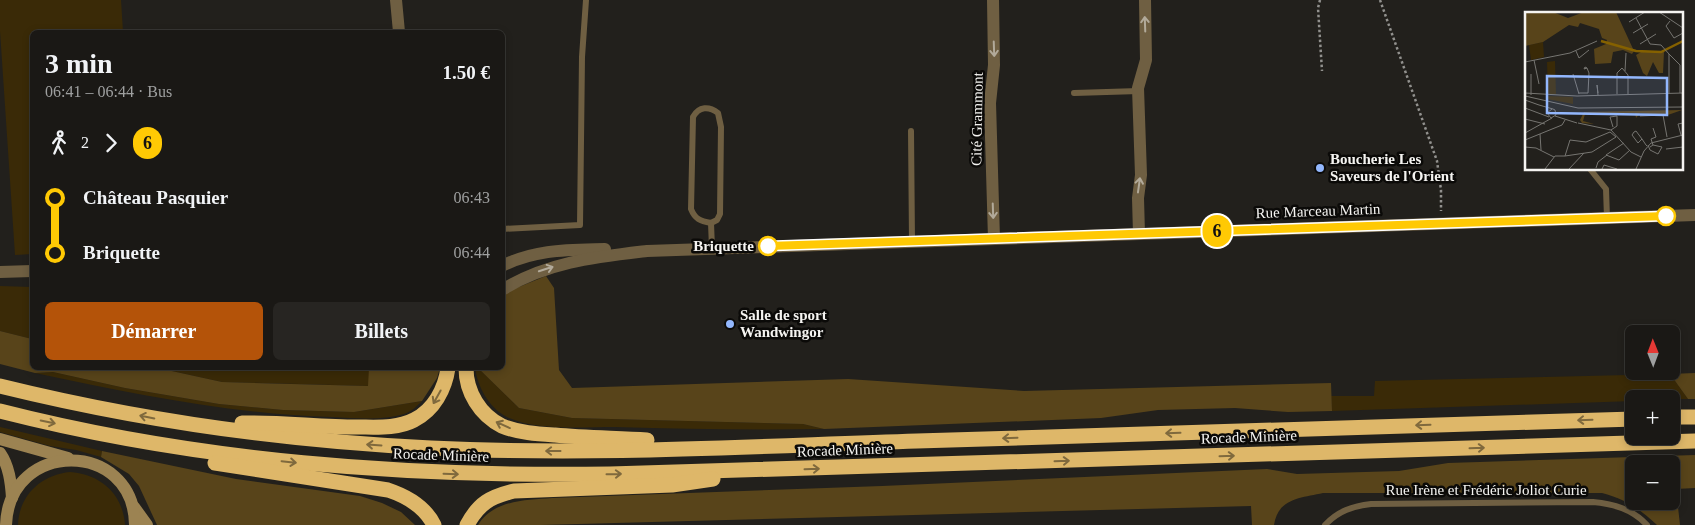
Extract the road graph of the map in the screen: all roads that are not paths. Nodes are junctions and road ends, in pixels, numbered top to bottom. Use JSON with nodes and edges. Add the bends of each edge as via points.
{"nodes":[{"id":1,"x":396,"y":0,"type":"edge"},
{"id":2,"x":586,"y":0,"type":"edge"},
{"id":3,"x":992,"y":0,"type":"edge"},
{"id":4,"x":1145,"y":0,"type":"edge"},
{"id":5,"x":399,"y":30,"type":"edge"},
{"id":6,"x":1138,"y":91,"type":"junction"},
{"id":7,"x":1074,"y":93,"type":"dead end"},
{"id":8,"x":911,"y":131,"type":"dead end"},
{"id":9,"x":1591,"y":170,"type":"edge"},
{"id":10,"x":1695,"y":215,"type":"edge"},
{"id":11,"x":1607,"y":218,"type":"junction"},
{"id":12,"x":711,"y":223,"type":"junction"},
{"id":13,"x":505,"y":229,"type":"edge"},
{"id":14,"x":1139,"y":234,"type":"junction"},
{"id":15,"x":994,"y":239,"type":"junction"},
{"id":16,"x":912,"y":242,"type":"junction"},
{"id":17,"x":712,"y":248,"type":"junction"},
{"id":18,"x":647,"y":251,"type":"junction"},
{"id":19,"x":505,"y":265,"type":"edge"},
{"id":20,"x":30,"y":271,"type":"edge"},
{"id":21,"x":0,"y":272,"type":"edge"},
{"id":22,"x":505,"y":288,"type":"edge"},
{"id":23,"x":447,"y":370,"type":"edge"},
{"id":24,"x":466,"y":370,"type":"edge"},
{"id":25,"x":0,"y":386,"type":"edge"},
{"id":26,"x":0,"y":411,"type":"edge"},
{"id":27,"x":1680,"y":417,"type":"edge"},
{"id":28,"x":1695,"y":417,"type":"edge"},
{"id":29,"x":1625,"y":418,"type":"edge"},
{"id":30,"x":196,"y":426,"type":"junction"},
{"id":31,"x":103,"y":434,"type":"junction"},
{"id":32,"x":0,"y":439,"type":"edge"},
{"id":33,"x":1695,"y":441,"type":"edge"},
{"id":34,"x":760,"y":446,"type":"junction"},
{"id":35,"x":0,"y":454,"type":"edge"},
{"id":36,"x":75,"y":460,"type":"junction"},
{"id":37,"x":764,"y":470,"type":"junction"},
{"id":38,"x":12,"y":498,"type":"junction"},
{"id":39,"x":133,"y":506,"type":"junction"},
{"id":40,"x":4,"y":521,"type":"edge"},
{"id":41,"x":135,"y":525,"type":"edge"},
{"id":42,"x":147,"y":525,"type":"edge"},
{"id":43,"x":434,"y":525,"type":"edge"},
{"id":44,"x":466,"y":525,"type":"edge"},
{"id":45,"x":1325,"y":525,"type":"edge"},
{"id":46,"x":1647,"y":525,"type":"edge"}],
"edges":[{"from":1,"to":5,"type":"street"},
{"from":2,"to":13,"type":"lane","via":[[580,225]]},
{"from":3,"to":15,"type":"street","name":"Cité Grammont","one_way":true,"via":[[994,65],[990,98]]},
{"from":6,"to":4,"type":"street","one_way":true,"via":[[1146,60]]},
{"from":6,"to":7,"type":"lane"},
{"from":14,"to":6,"type":"street","one_way":true},
{"from":8,"to":16,"type":"lane"},
{"from":9,"to":11,"type":"lane","via":[[1606,189]]},
{"from":10,"to":11,"type":"street","name":"Rue Marceau Martin"},
{"from":11,"to":14,"type":"street","name":"Rue Marceau Martin"},
{"from":12,"to":12,"type":"lane","via":[[720,214],[721,127],[718,113],[702,108],[693,117],[691,209],[701,222]]},
{"from":12,"to":17,"type":"lane"},
{"from":14,"to":15,"type":"street","name":"Rue Marceau Martin"},
{"from":15,"to":16,"type":"street","name":"Rue Marceau Martin"},
{"from":16,"to":17,"type":"street","name":"Rue Marceau Martin"},
{"from":17,"to":18,"type":"street","name":"Rue Marceau Martin"},
{"from":18,"to":19,"type":"street","name":"Rue Marceau Martin","via":[[553,251],[526,255]]},
{"from":22,"to":18,"type":"street","name":"Rue Marceau Martin","one_way":true,"via":[[532,274],[569,262]]},
{"from":20,"to":21,"type":"street"},
{"from":23,"to":30,"type":"highway","one_way":true,"via":[[442,389],[429,410],[416,420],[401,425],[346,427],[250,423]]},
{"from":34,"to":24,"type":"highway","one_way":true,"via":[[513,430],[495,422],[476,403]]},
{"from":30,"to":25,"type":"highway","name":"Rocade Minière","one_way":true},
{"from":26,"to":31,"type":"highway","name":"Rocade Minière","one_way":true},
{"from":27,"to":28,"type":"highway"},
{"from":29,"to":34,"type":"highway","name":"Rocade Minière","one_way":true},
{"from":34,"to":30,"type":"highway","name":"Rocade Minière","one_way":true,"via":[[434,449],[321,441]]},
{"from":31,"to":37,"type":"highway","name":"Rocade Minière","one_way":true,"via":[[257,459],[404,472],[525,476]]},
{"from":31,"to":43,"type":"highway","via":[[190,459],[388,490],[412,501]]},
{"from":32,"to":36,"type":"main road"},
{"from":37,"to":33,"type":"highway","name":"Rocade Minière","one_way":true},
{"from":35,"to":38,"type":"main road","via":[[8,469]]},
{"from":36,"to":38,"type":"main road","via":[[52,462],[37,469],[25,478]]},
{"from":36,"to":39,"type":"main road","via":[[96,465],[114,476]]},
{"from":37,"to":44,"type":"highway","via":[[672,485],[514,491],[480,505]]},
{"from":38,"to":40,"type":"main road"},
{"from":39,"to":41,"type":"main road"},
{"from":39,"to":42,"type":"main road"},
{"from":45,"to":46,"type":"lane","name":"Rue Irène et Frédéric Joliot Curie","via":[[1346,510],[1372,504],[1593,502],[1623,508]]}]}
